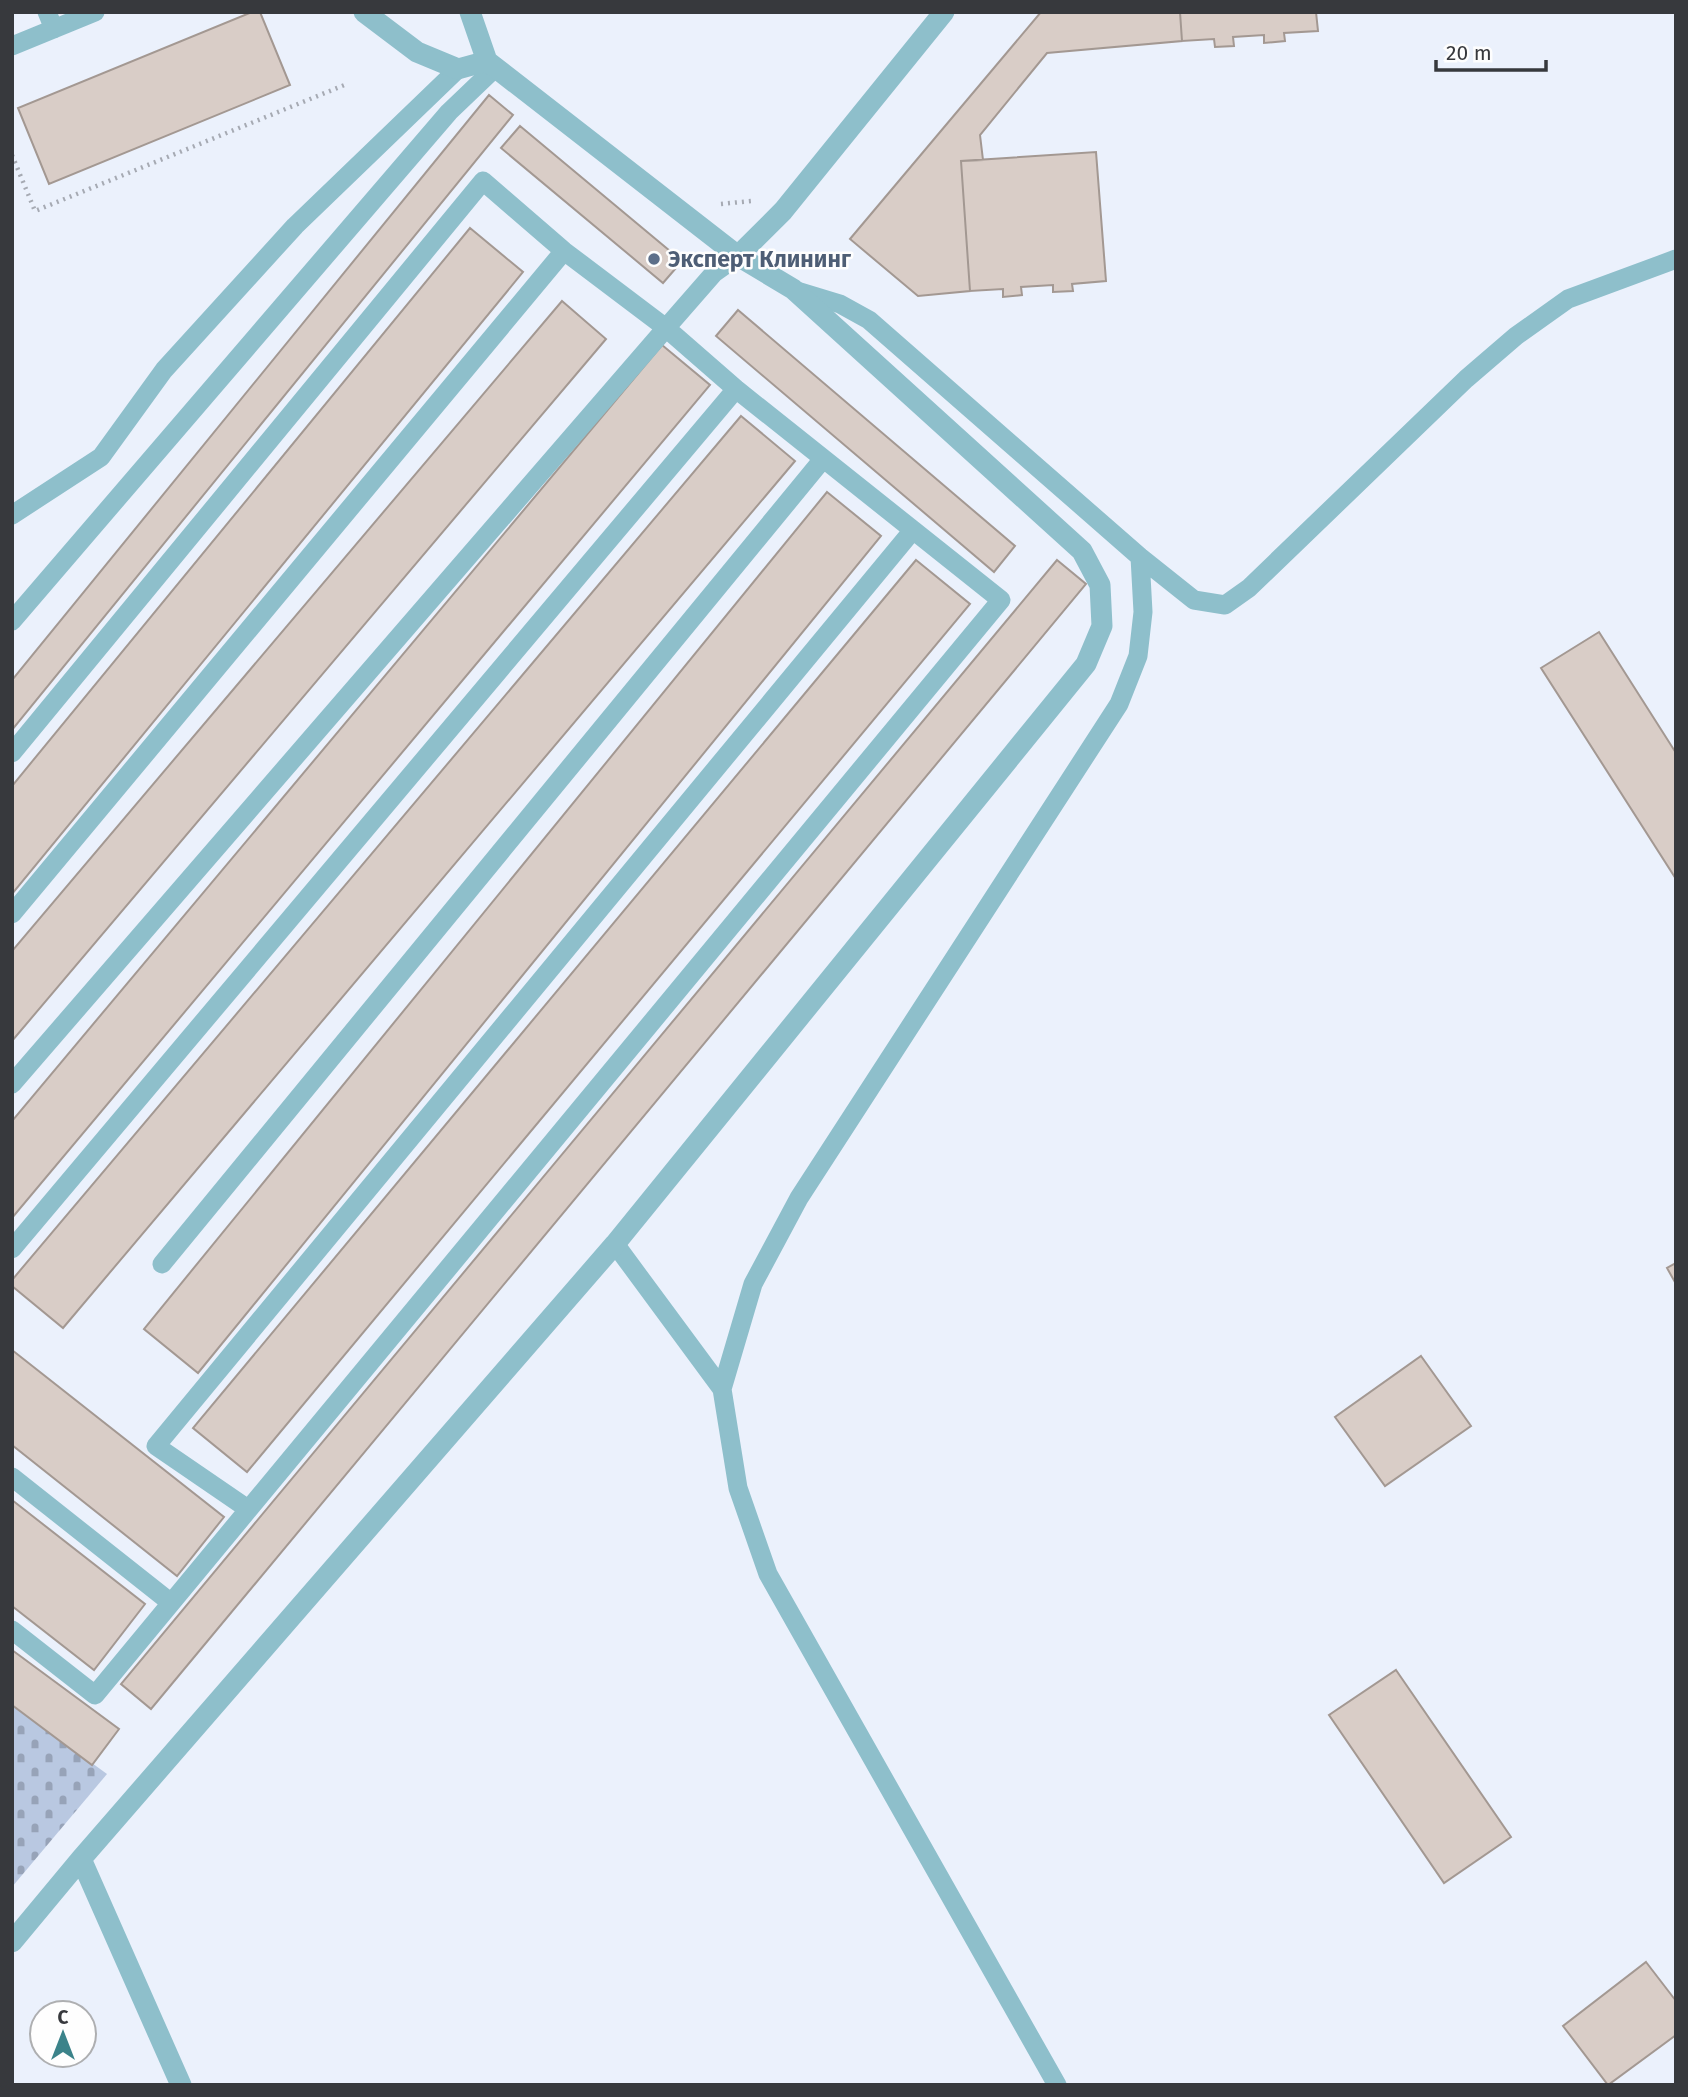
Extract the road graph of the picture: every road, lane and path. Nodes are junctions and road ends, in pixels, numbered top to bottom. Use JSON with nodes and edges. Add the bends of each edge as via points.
{"nodes":[{"id":1,"x":95,"y":12,"type":"edge"},
{"id":2,"x":364,"y":12,"type":"edge"},
{"id":3,"x":470,"y":12,"type":"edge"},
{"id":4,"x":944,"y":12,"type":"edge"},
{"id":5,"x":50,"y":21,"type":"edge"},
{"id":6,"x":12,"y":46,"type":"edge"},
{"id":7,"x":491,"y":65,"type":"junction"},
{"id":8,"x":458,"y":69,"type":"junction"},
{"id":9,"x":347,"y":83,"type":"dead end"},
{"id":10,"x":12,"y":155,"type":"edge"},
{"id":11,"x":757,"y":201,"type":"dead end"},
{"id":12,"x":716,"y":205,"type":"dead end"},
{"id":13,"x":564,"y":251,"type":"junction"},
{"id":14,"x":738,"y":256,"type":"junction"},
{"id":15,"x":1676,"y":259,"type":"edge"},
{"id":16,"x":793,"y":289,"type":"junction"},
{"id":17,"x":666,"y":328,"type":"junction"},
{"id":18,"x":736,"y":389,"type":"junction"},
{"id":19,"x":823,"y":459,"type":"junction"},
{"id":20,"x":12,"y":515,"type":"edge"},
{"id":21,"x":913,"y":530,"type":"junction"},
{"id":22,"x":1140,"y":557,"type":"junction"},
{"id":23,"x":12,"y":621,"type":"edge"},
{"id":24,"x":12,"y":753,"type":"edge"},
{"id":25,"x":12,"y":914,"type":"edge"},
{"id":26,"x":12,"y":1084,"type":"edge"},
{"id":27,"x":615,"y":1244,"type":"junction"},
{"id":28,"x":12,"y":1249,"type":"edge"},
{"id":29,"x":162,"y":1264,"type":"dead end"},
{"id":30,"x":722,"y":1389,"type":"junction"},
{"id":31,"x":12,"y":1477,"type":"edge"},
{"id":32,"x":248,"y":1509,"type":"junction"},
{"id":33,"x":170,"y":1602,"type":"junction"},
{"id":34,"x":12,"y":1630,"type":"edge"},
{"id":35,"x":81,"y":1859,"type":"junction"},
{"id":36,"x":12,"y":1942,"type":"edge"},
{"id":37,"x":181,"y":2085,"type":"edge"},
{"id":38,"x":1057,"y":2085,"type":"edge"}],
"edges":[{"from":1,"to":5,"type":"lane"},
{"from":2,"to":8,"type":"street","via":[[417,52]]},
{"from":3,"to":7,"type":"street"},
{"from":4,"to":14,"type":"street","via":[[783,211]]},
{"from":5,"to":6,"type":"lane"},
{"from":7,"to":8,"type":"street"},
{"from":7,"to":14,"type":"street"},
{"from":7,"to":23,"type":"lane"},
{"from":8,"to":20,"type":"lane","via":[[295,226],[164,370],[101,457]]},
{"from":9,"to":10,"type":"path","via":[[35,211]]},
{"from":11,"to":12,"type":"path"},
{"from":13,"to":17,"type":"lane"},
{"from":13,"to":24,"type":"lane","via":[[482,181]]},
{"from":13,"to":25,"type":"lane"},
{"from":14,"to":16,"type":"street"},
{"from":14,"to":17,"type":"lane","via":[[714,273]]},
{"from":15,"to":22,"type":"lane","via":[[1568,299],[1516,336],[1249,588],[1225,605],[1194,600]]},
{"from":16,"to":22,"type":"lane","via":[[840,304],[869,320]]},
{"from":16,"to":27,"type":"street","via":[[1082,551],[1100,585],[1102,626],[1086,664]]},
{"from":17,"to":18,"type":"lane"},
{"from":17,"to":26,"type":"lane"},
{"from":18,"to":19,"type":"lane"},
{"from":18,"to":28,"type":"lane"},
{"from":19,"to":21,"type":"lane"},
{"from":19,"to":29,"type":"lane"},
{"from":21,"to":32,"type":"lane","via":[[1001,600]]},
{"from":21,"to":32,"type":"lane","via":[[156,1446]]},
{"from":22,"to":30,"type":"lane","via":[[1143,612],[1138,656],[1119,704],[799,1198],[753,1284]]},
{"from":27,"to":30,"type":"lane"},
{"from":27,"to":35,"type":"street"},
{"from":30,"to":38,"type":"lane","via":[[738,1488],[768,1574]]},
{"from":31,"to":33,"type":"lane"},
{"from":32,"to":33,"type":"lane"},
{"from":33,"to":34,"type":"lane","via":[[95,1695]]},
{"from":35,"to":36,"type":"street"},
{"from":35,"to":37,"type":"street"}]}
